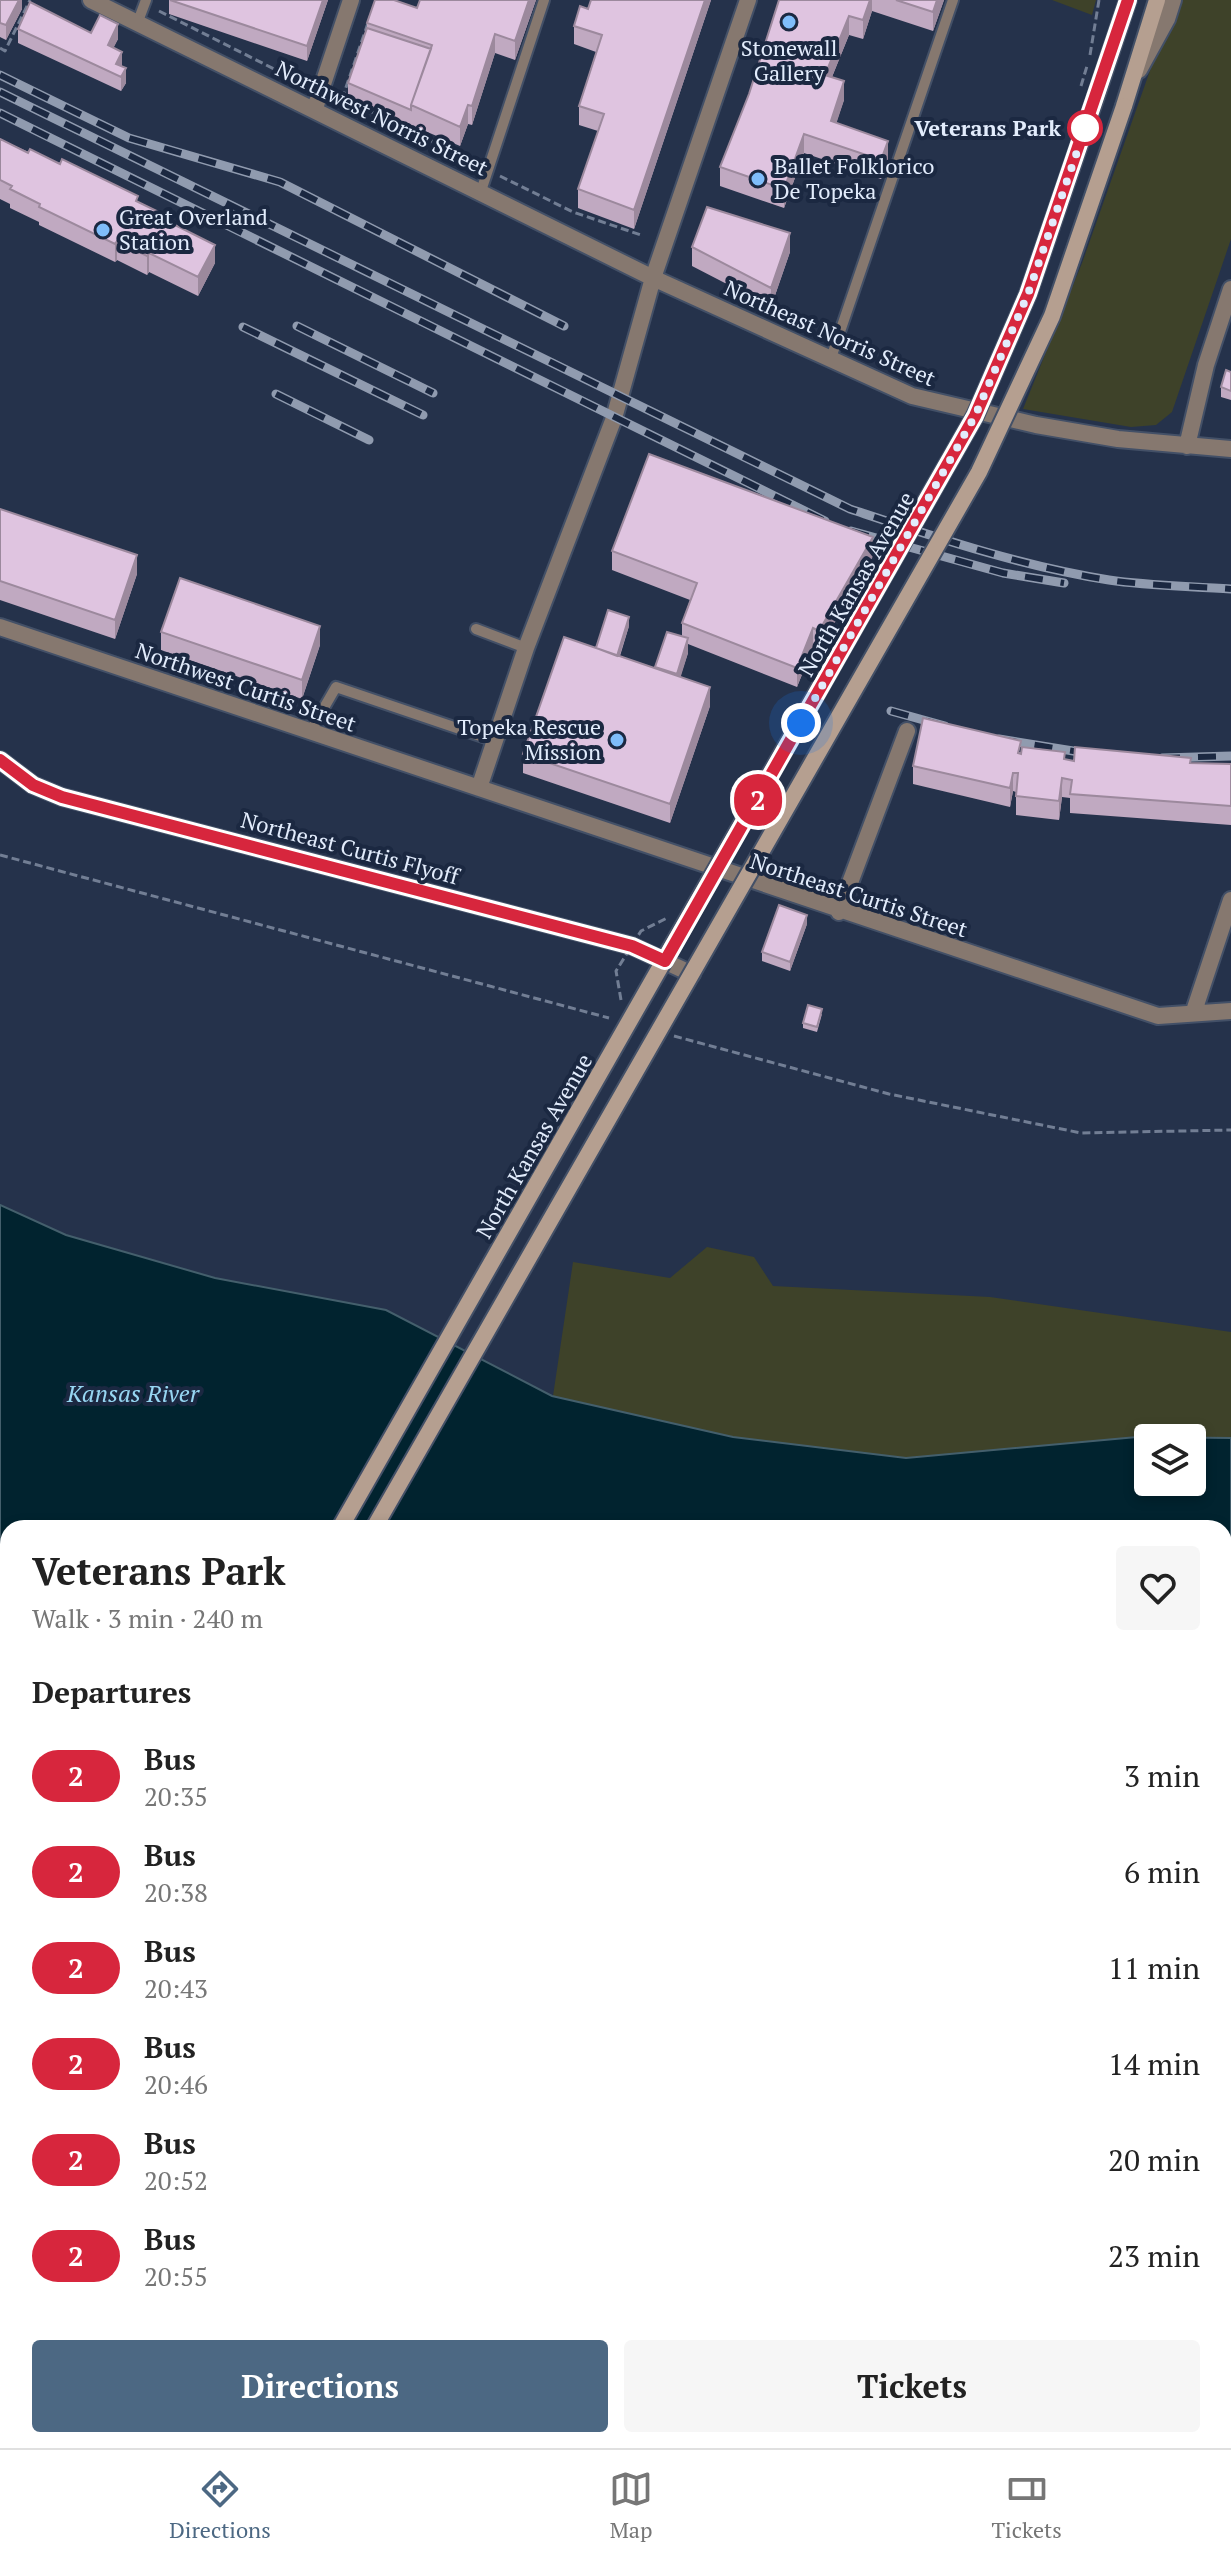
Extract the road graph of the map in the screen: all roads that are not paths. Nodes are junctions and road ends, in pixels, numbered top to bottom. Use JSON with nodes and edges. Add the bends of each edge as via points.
{"nodes":[{"id":1,"x":91,"y":0,"type":"edge"},
{"id":2,"x":351,"y":0,"type":"edge"},
{"id":3,"x":544,"y":0,"type":"edge"},
{"id":4,"x":748,"y":0,"type":"edge"},
{"id":5,"x":953,"y":0,"type":"edge"},
{"id":6,"x":1128,"y":0,"type":"edge"},
{"id":7,"x":1157,"y":0,"type":"edge"},
{"id":8,"x":1173,"y":0,"type":"edge"},
{"id":9,"x":146,"y":2,"type":"edge"},
{"id":10,"x":137,"y":24,"type":"junction"},
{"id":11,"x":1126,"y":98,"type":"junction"},
{"id":12,"x":315,"y":108,"type":"junction"},
{"id":13,"x":481,"y":191,"type":"junction"},
{"id":14,"x":653,"y":278,"type":"junction"},
{"id":15,"x":1231,"y":289,"type":"edge"},
{"id":16,"x":830,"y":361,"type":"junction"},
{"id":17,"x":1187,"y":446,"type":"junction"},
{"id":18,"x":1231,"y":449,"type":"edge"},
{"id":19,"x":0,"y":627,"type":"edge"},
{"id":20,"x":476,"y":629,"type":"dead end"},
{"id":21,"x":526,"y":648,"type":"junction"},
{"id":22,"x":907,"y":731,"type":"dead end"},
{"id":23,"x":310,"y":732,"type":"junction"},
{"id":24,"x":495,"y":741,"type":"junction"},
{"id":25,"x":0,"y":760,"type":"edge"},
{"id":26,"x":479,"y":788,"type":"junction"},
{"id":27,"x":1231,"y":900,"type":"edge"},
{"id":28,"x":839,"y":912,"type":"junction"},
{"id":29,"x":665,"y":961,"type":"junction"},
{"id":30,"x":692,"y":974,"type":"junction"},
{"id":31,"x":1194,"y":1011,"type":"junction"},
{"id":32,"x":1231,"y":1011,"type":"edge"},
{"id":33,"x":345,"y":1520,"type":"edge"},
{"id":34,"x":379,"y":1520,"type":"edge"}],
"edges":[{"from":1,"to":10,"type":"street","name":"Northwest Norris Street"},
{"from":2,"to":12,"type":"street"},
{"from":3,"to":13,"type":"lane"},
{"from":4,"to":14,"type":"street"},
{"from":5,"to":16,"type":"lane"},
{"from":6,"to":29,"type":"main road","name":"North Kansas Avenue","bridge":true,"via":[[1088,93],[1028,294],[975,416]]},
{"from":7,"to":11,"type":"main road"},
{"from":8,"to":11,"type":"street"},
{"from":9,"to":10,"type":"lane"},
{"from":10,"to":12,"type":"street","name":"Northwest Norris Street"},
{"from":11,"to":30,"type":"main road","bridge":true,"via":[[1057,303],[1025,380],[979,472]]},
{"from":12,"to":13,"type":"street","name":"Northwest Norris Street"},
{"from":13,"to":14,"type":"street","name":"Northwest Norris Street"},
{"from":14,"to":16,"type":"street","name":"Northeast Norris Street"},
{"from":14,"to":21,"type":"street","via":[[614,418]]},
{"from":15,"to":17,"type":"street"},
{"from":16,"to":17,"type":"street","name":"Northeast Norris Street","via":[[949,406],[1118,439]]},
{"from":17,"to":18,"type":"street","name":"Northeast Norris Street"},
{"from":19,"to":23,"type":"street","name":"Northwest Curtis Street"},
{"from":20,"to":21,"type":"lane"},
{"from":21,"to":24,"type":"street"},
{"from":22,"to":28,"type":"street"},
{"from":23,"to":24,"type":"lane","via":[[336,687]]},
{"from":23,"to":26,"type":"street","name":"Northwest Curtis Street"},
{"from":24,"to":26,"type":"street"},
{"from":25,"to":29,"type":"street","name":"Northeast Curtis Flyoff","via":[[33,785],[62,797],[632,946]]},
{"from":26,"to":28,"type":"street","name":"Northeast Curtis Street"},
{"from":27,"to":31,"type":"street"},
{"from":28,"to":31,"type":"street","name":"Northeast Curtis Street","via":[[1158,1016]]},
{"from":29,"to":30,"type":"street","name":"Northeast Curtis Flyoff"},
{"from":29,"to":33,"type":"main road","name":"North Kansas Avenue","bridge":true},
{"from":30,"to":34,"type":"main road","bridge":true},
{"from":31,"to":32,"type":"street","name":"Northeast Curtis Street"}]}
